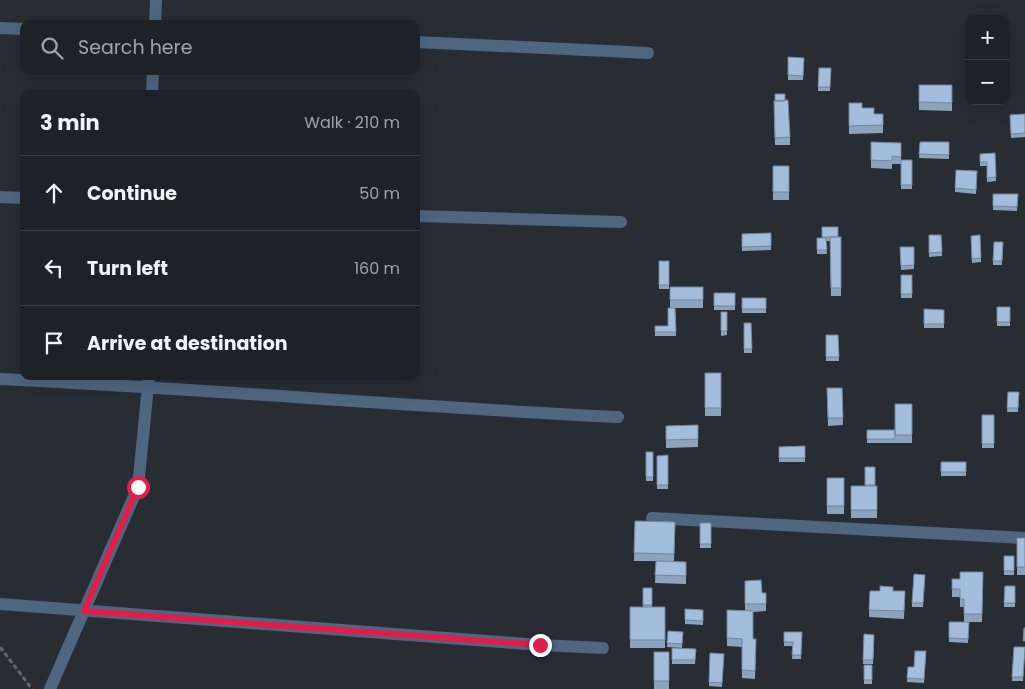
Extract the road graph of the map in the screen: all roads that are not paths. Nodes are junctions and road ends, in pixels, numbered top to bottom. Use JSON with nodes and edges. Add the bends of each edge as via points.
{"nodes":[{"id":1,"x":156,"y":0,"type":"edge"},
{"id":2,"x":154,"y":20,"type":"edge"},
{"id":3,"x":0,"y":28,"type":"edge"},
{"id":4,"x":20,"y":29,"type":"edge"},
{"id":5,"x":420,"y":42,"type":"edge"},
{"id":6,"x":648,"y":53,"type":"dead end"},
{"id":7,"x":153,"y":75,"type":"edge"},
{"id":8,"x":152,"y":90,"type":"edge"},
{"id":9,"x":0,"y":197,"type":"edge"},
{"id":10,"x":20,"y":198,"type":"edge"},
{"id":11,"x":420,"y":216,"type":"edge"},
{"id":12,"x":621,"y":222,"type":"dead end"},
{"id":13,"x":0,"y":379,"type":"edge"},
{"id":14,"x":20,"y":379,"type":"edge"},
{"id":15,"x":50,"y":380,"type":"edge"},
{"id":16,"x":149,"y":382,"type":"edge"},
{"id":17,"x":618,"y":417,"type":"dead end"},
{"id":18,"x":652,"y":518,"type":"dead end"},
{"id":19,"x":1025,"y":538,"type":"edge"},
{"id":20,"x":0,"y":604,"type":"edge"},
{"id":21,"x":84,"y":611,"type":"junction"},
{"id":22,"x":603,"y":648,"type":"dead end"},
{"id":23,"x":50,"y":689,"type":"edge"}],
"edges":[{"from":1,"to":2,"type":"street"},
{"from":3,"to":4,"type":"street"},
{"from":5,"to":6,"type":"street"},
{"from":7,"to":8,"type":"street"},
{"from":9,"to":10,"type":"street"},
{"from":11,"to":12,"type":"street"},
{"from":13,"to":14,"type":"street"},
{"from":15,"to":16,"type":"street"},
{"from":16,"to":17,"type":"street","via":[[501,412]]},
{"from":16,"to":21,"type":"street","via":[[138,487]]},
{"from":18,"to":19,"type":"street"},
{"from":20,"to":21,"type":"street"},
{"from":21,"to":22,"type":"street"},
{"from":21,"to":23,"type":"street"}]}
